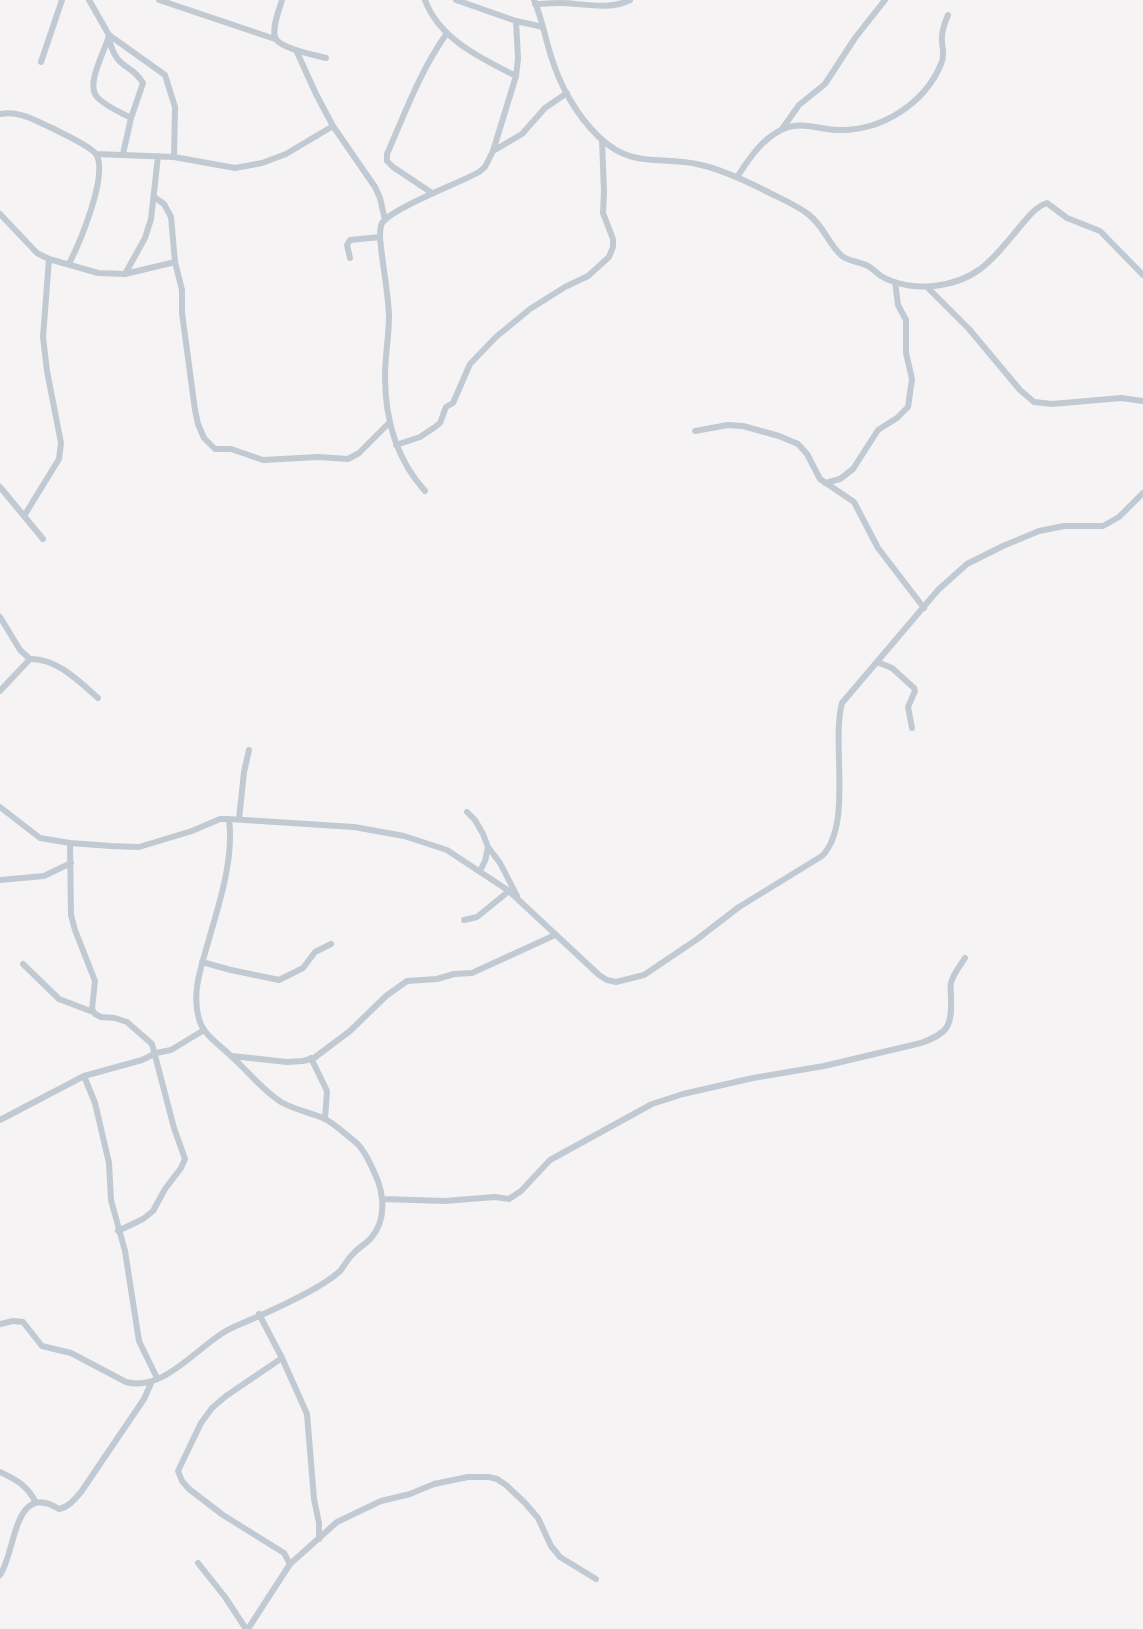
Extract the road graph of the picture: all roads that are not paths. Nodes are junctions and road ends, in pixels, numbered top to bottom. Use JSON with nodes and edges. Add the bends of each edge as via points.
{"nodes":[{"id":1,"x":62,"y":0,"type":"edge"},
{"id":2,"x":89,"y":0,"type":"edge"},
{"id":3,"x":159,"y":0,"type":"edge"},
{"id":4,"x":282,"y":0,"type":"edge"},
{"id":5,"x":425,"y":0,"type":"edge"},
{"id":6,"x":456,"y":0,"type":"edge"},
{"id":7,"x":630,"y":0,"type":"edge"},
{"id":8,"x":885,"y":0,"type":"edge"},
{"id":9,"x":560,"y":1,"type":"edge"},
{"id":10,"x":535,"y":2,"type":"edge"},
{"id":11,"x":948,"y":15,"type":"dead end"},
{"id":12,"x":516,"y":21,"type":"junction"},
{"id":13,"x":543,"y":27,"type":"junction"},
{"id":14,"x":447,"y":33,"type":"junction"},
{"id":15,"x":109,"y":37,"type":"junction"},
{"id":16,"x":275,"y":39,"type":"junction"},
{"id":17,"x":296,"y":50,"type":"junction"},
{"id":18,"x":326,"y":58,"type":"dead end"},
{"id":19,"x":41,"y":62,"type":"dead end"},
{"id":20,"x":516,"y":76,"type":"junction"},
{"id":21,"x":567,"y":93,"type":"junction"},
{"id":22,"x":0,"y":114,"type":"edge"},
{"id":23,"x":131,"y":118,"type":"junction"},
{"id":24,"x":333,"y":126,"type":"junction"},
{"id":25,"x":782,"y":130,"type":"junction"},
{"id":26,"x":602,"y":140,"type":"junction"},
{"id":27,"x":493,"y":151,"type":"junction"},
{"id":28,"x":96,"y":154,"type":"junction"},
{"id":29,"x":123,"y":154,"type":"junction"},
{"id":30,"x":158,"y":156,"type":"junction"},
{"id":31,"x":174,"y":158,"type":"junction"},
{"id":32,"x":737,"y":177,"type":"junction"},
{"id":33,"x":432,"y":193,"type":"junction"},
{"id":34,"x":154,"y":197,"type":"junction"},
{"id":35,"x":0,"y":214,"type":"edge"},
{"id":36,"x":385,"y":220,"type":"junction"},
{"id":37,"x":380,"y":237,"type":"junction"},
{"id":38,"x":350,"y":258,"type":"dead end"},
{"id":39,"x":49,"y":259,"type":"junction"},
{"id":40,"x":176,"y":262,"type":"junction"},
{"id":41,"x":69,"y":264,"type":"junction"},
{"id":42,"x":125,"y":274,"type":"junction"},
{"id":43,"x":1143,"y":275,"type":"edge"},
{"id":44,"x":896,"y":282,"type":"junction"},
{"id":45,"x":927,"y":287,"type":"junction"},
{"id":46,"x":1143,"y":401,"type":"edge"},
{"id":47,"x":390,"y":422,"type":"junction"},
{"id":48,"x":694,"y":431,"type":"dead end"},
{"id":49,"x":396,"y":445,"type":"junction"},
{"id":50,"x":825,"y":483,"type":"junction"},
{"id":51,"x":0,"y":487,"type":"edge"},
{"id":52,"x":425,"y":491,"type":"dead end"},
{"id":53,"x":1143,"y":493,"type":"edge"},
{"id":54,"x":24,"y":516,"type":"junction"},
{"id":55,"x":43,"y":539,"type":"dead end"},
{"id":56,"x":924,"y":608,"type":"junction"},
{"id":57,"x":0,"y":617,"type":"edge"},
{"id":58,"x":30,"y":659,"type":"junction"},
{"id":59,"x":877,"y":662,"type":"junction"},
{"id":60,"x":0,"y":692,"type":"edge"},
{"id":61,"x":98,"y":698,"type":"dead end"},
{"id":62,"x":912,"y":728,"type":"dead end"},
{"id":63,"x":249,"y":750,"type":"dead end"},
{"id":64,"x":0,"y":807,"type":"edge"},
{"id":65,"x":467,"y":812,"type":"dead end"},
{"id":66,"x":230,"y":819,"type":"junction"},
{"id":67,"x":239,"y":819,"type":"junction"},
{"id":68,"x":70,"y":843,"type":"junction"},
{"id":69,"x":488,"y":847,"type":"junction"},
{"id":70,"x":71,"y":862,"type":"junction"},
{"id":71,"x":480,"y":871,"type":"junction"},
{"id":72,"x":0,"y":880,"type":"edge"},
{"id":73,"x":509,"y":891,"type":"junction"},
{"id":74,"x":519,"y":900,"type":"junction"},
{"id":75,"x":464,"y":920,"type":"dead end"},
{"id":76,"x":555,"y":935,"type":"junction"},
{"id":77,"x":331,"y":944,"type":"dead end"},
{"id":78,"x":965,"y":958,"type":"dead end"},
{"id":79,"x":202,"y":962,"type":"junction"},
{"id":80,"x":23,"y":964,"type":"dead end"},
{"id":81,"x":94,"y":1012,"type":"junction"},
{"id":82,"x":204,"y":1030,"type":"junction"},
{"id":83,"x":156,"y":1053,"type":"junction"},
{"id":84,"x":232,"y":1056,"type":"junction"},
{"id":85,"x":311,"y":1058,"type":"junction"},
{"id":86,"x":84,"y":1076,"type":"junction"},
{"id":87,"x":325,"y":1119,"type":"junction"},
{"id":88,"x":0,"y":1120,"type":"edge"},
{"id":89,"x":383,"y":1199,"type":"junction"},
{"id":90,"x":118,"y":1231,"type":"junction"},
{"id":91,"x":259,"y":1314,"type":"junction"},
{"id":92,"x":0,"y":1324,"type":"edge"},
{"id":93,"x":282,"y":1358,"type":"junction"},
{"id":94,"x":154,"y":1380,"type":"junction"},
{"id":95,"x":0,"y":1472,"type":"edge"},
{"id":96,"x":36,"y":1503,"type":"junction"},
{"id":97,"x":319,"y":1539,"type":"junction"},
{"id":98,"x":198,"y":1563,"type":"dead end"},
{"id":99,"x":290,"y":1564,"type":"junction"},
{"id":100,"x":0,"y":1575,"type":"edge"},
{"id":101,"x":596,"y":1579,"type":"dead end"},
{"id":102,"x":247,"y":1629,"type":"edge"}],
"edges":[{"from":1,"to":19,"type":"street"},
{"from":2,"to":15,"type":"street"},
{"from":3,"to":16,"type":"street"},
{"from":4,"to":16,"type":"street"},
{"from":5,"to":14,"type":"street"},
{"from":6,"to":12,"type":"street"},
{"from":7,"to":9,"type":"street","via":[[596,6]]},
{"from":8,"to":25,"type":"street","via":[[825,84],[804,100]]},
{"from":9,"to":10,"type":"street"},
{"from":10,"to":13,"type":"street"},
{"from":11,"to":25,"type":"street","via":[[942,36],[943,61],[903,111],[887,121],[849,130],[805,126]]},
{"from":12,"to":13,"type":"street"},
{"from":12,"to":20,"type":"street"},
{"from":13,"to":21,"type":"street"},
{"from":14,"to":20,"type":"street"},
{"from":14,"to":33,"type":"street","via":[[418,81],[387,154],[393,167]]},
{"from":15,"to":23,"type":"street","via":[[114,56],[142,83]]},
{"from":15,"to":23,"type":"street","via":[[93,88],[100,100]]},
{"from":15,"to":31,"type":"street","via":[[165,75],[175,107]]},
{"from":16,"to":17,"type":"street"},
{"from":17,"to":18,"type":"street"},
{"from":17,"to":24,"type":"street"},
{"from":20,"to":27,"type":"street"},
{"from":21,"to":26,"type":"street"},
{"from":21,"to":27,"type":"street","via":[[545,108],[522,134]]},
{"from":22,"to":28,"type":"street","via":[[34,120]]},
{"from":23,"to":29,"type":"street"},
{"from":24,"to":31,"type":"street","via":[[286,154],[262,163],[235,168]]},
{"from":24,"to":36,"type":"street","via":[[375,186]]},
{"from":25,"to":32,"type":"street","via":[[764,142]]},
{"from":26,"to":32,"type":"street","via":[[635,159],[703,165]]},
{"from":26,"to":49,"type":"street","via":[[603,213],[613,239],[609,257],[588,276],[546,299],[505,329],[470,364],[440,423],[420,437]]},
{"from":27,"to":33,"type":"street","via":[[479,172]]},
{"from":28,"to":29,"type":"street"},
{"from":28,"to":41,"type":"street","via":[[99,164],[90,216]]},
{"from":29,"to":30,"type":"street"},
{"from":30,"to":31,"type":"street"},
{"from":30,"to":34,"type":"street"},
{"from":32,"to":44,"type":"street","via":[[799,208],[824,230],[846,259],[863,263]]},
{"from":33,"to":36,"type":"street"},
{"from":34,"to":40,"type":"street","via":[[168,208]]},
{"from":34,"to":42,"type":"street","via":[[145,238]]},
{"from":35,"to":39,"type":"street","via":[[37,253]]},
{"from":36,"to":37,"type":"street"},
{"from":37,"to":38,"type":"street","via":[[350,240]]},
{"from":37,"to":47,"type":"street","via":[[389,314],[385,375]]},
{"from":39,"to":41,"type":"street"},
{"from":39,"to":54,"type":"street","via":[[44,338],[61,443],[59,459]]},
{"from":40,"to":42,"type":"street"},
{"from":40,"to":47,"type":"street","via":[[197,421],[204,438],[215,449],[231,449],[263,460],[348,459]]},
{"from":41,"to":42,"type":"street","via":[[98,273]]},
{"from":43,"to":45,"type":"street","via":[[1100,231],[1067,218],[1047,203],[1033,212],[978,272],[949,284]]},
{"from":44,"to":45,"type":"street"},
{"from":44,"to":50,"type":"street","via":[[897,305],[906,320],[906,353],[912,380],[910,401],[903,413],[873,436],[853,469],[840,479]]},
{"from":45,"to":46,"type":"street","via":[[1034,402],[1045,405],[1121,398]]},
{"from":47,"to":49,"type":"street"},
{"from":48,"to":50,"type":"street","via":[[728,424],[791,440],[807,454],[815,473]]},
{"from":49,"to":52,"type":"street","via":[[405,465]]},
{"from":50,"to":56,"type":"street","via":[[854,502],[878,548]]},
{"from":51,"to":54,"type":"street"},
{"from":53,"to":56,"type":"street","via":[[1119,518],[1103,526],[1064,526],[1040,531],[977,558],[948,580]]},
{"from":54,"to":55,"type":"street"},
{"from":56,"to":59,"type":"street"},
{"from":57,"to":58,"type":"street"},
{"from":58,"to":60,"type":"street"},
{"from":58,"to":61,"type":"street","via":[[42,658]]},
{"from":59,"to":62,"type":"street","via":[[892,668],[914,688],[908,707]]},
{"from":59,"to":76,"type":"street","via":[[840,710],[837,818],[831,844],[822,856],[635,978],[607,980]]},
{"from":63,"to":67,"type":"street"},
{"from":64,"to":68,"type":"street","via":[[40,838]]},
{"from":65,"to":69,"type":"street"},
{"from":66,"to":67,"type":"street"},
{"from":66,"to":68,"type":"street","via":[[139,847]]},
{"from":66,"to":79,"type":"street","via":[[227,864]]},
{"from":67,"to":71,"type":"street","via":[[324,824],[404,836],[447,850]]},
{"from":68,"to":70,"type":"street"},
{"from":69,"to":71,"type":"street"},
{"from":69,"to":74,"type":"street"},
{"from":70,"to":72,"type":"street","via":[[44,876]]},
{"from":70,"to":81,"type":"street","via":[[72,923],[94,977]]},
{"from":71,"to":73,"type":"street"},
{"from":73,"to":74,"type":"street"},
{"from":73,"to":75,"type":"street","via":[[477,917]]},
{"from":74,"to":76,"type":"street"},
{"from":76,"to":85,"type":"street","via":[[476,972],[407,981],[350,1031]]},
{"from":77,"to":79,"type":"street","via":[[315,952],[303,968],[279,980]]},
{"from":78,"to":89,"type":"street","via":[[950,984],[948,1026],[944,1033],[921,1043],[753,1078],[652,1104],[550,1160],[509,1199]]},
{"from":79,"to":82,"type":"street","via":[[196,1003]]},
{"from":80,"to":81,"type":"street","via":[[59,999]]},
{"from":81,"to":83,"type":"street","via":[[123,1020],[152,1044]]},
{"from":82,"to":83,"type":"street","via":[[177,1047]]},
{"from":82,"to":84,"type":"street"},
{"from":83,"to":86,"type":"street"},
{"from":83,"to":90,"type":"street","via":[[158,1072],[185,1160],[153,1210]]},
{"from":84,"to":85,"type":"street","via":[[287,1062]]},
{"from":84,"to":87,"type":"street","via":[[270,1094],[294,1109]]},
{"from":85,"to":87,"type":"street","via":[[327,1090]]},
{"from":86,"to":88,"type":"street"},
{"from":86,"to":90,"type":"street","via":[[95,1103],[109,1163]]},
{"from":87,"to":89,"type":"street","via":[[356,1142],[380,1185]]},
{"from":89,"to":91,"type":"street","via":[[375,1232],[342,1269]]},
{"from":90,"to":94,"type":"street","via":[[125,1251],[138,1341]]},
{"from":91,"to":93,"type":"street"},
{"from":91,"to":94,"type":"street","via":[[228,1329],[186,1362]]},
{"from":92,"to":94,"type":"street","via":[[23,1322],[42,1346],[71,1353],[126,1382]]},
{"from":93,"to":97,"type":"street","via":[[307,1414]]},
{"from":93,"to":99,"type":"street","via":[[212,1408],[178,1471],[189,1489],[284,1553]]},
{"from":94,"to":96,"type":"street","via":[[81,1492],[63,1509]]},
{"from":95,"to":96,"type":"street","via":[[25,1485]]},
{"from":96,"to":100,"type":"street","via":[[21,1517]]},
{"from":97,"to":99,"type":"street"},
{"from":97,"to":101,"type":"street","via":[[338,1522],[381,1501],[434,1484],[489,1477],[525,1503],[560,1557]]},
{"from":98,"to":102,"type":"street"},
{"from":99,"to":102,"type":"street"}]}
